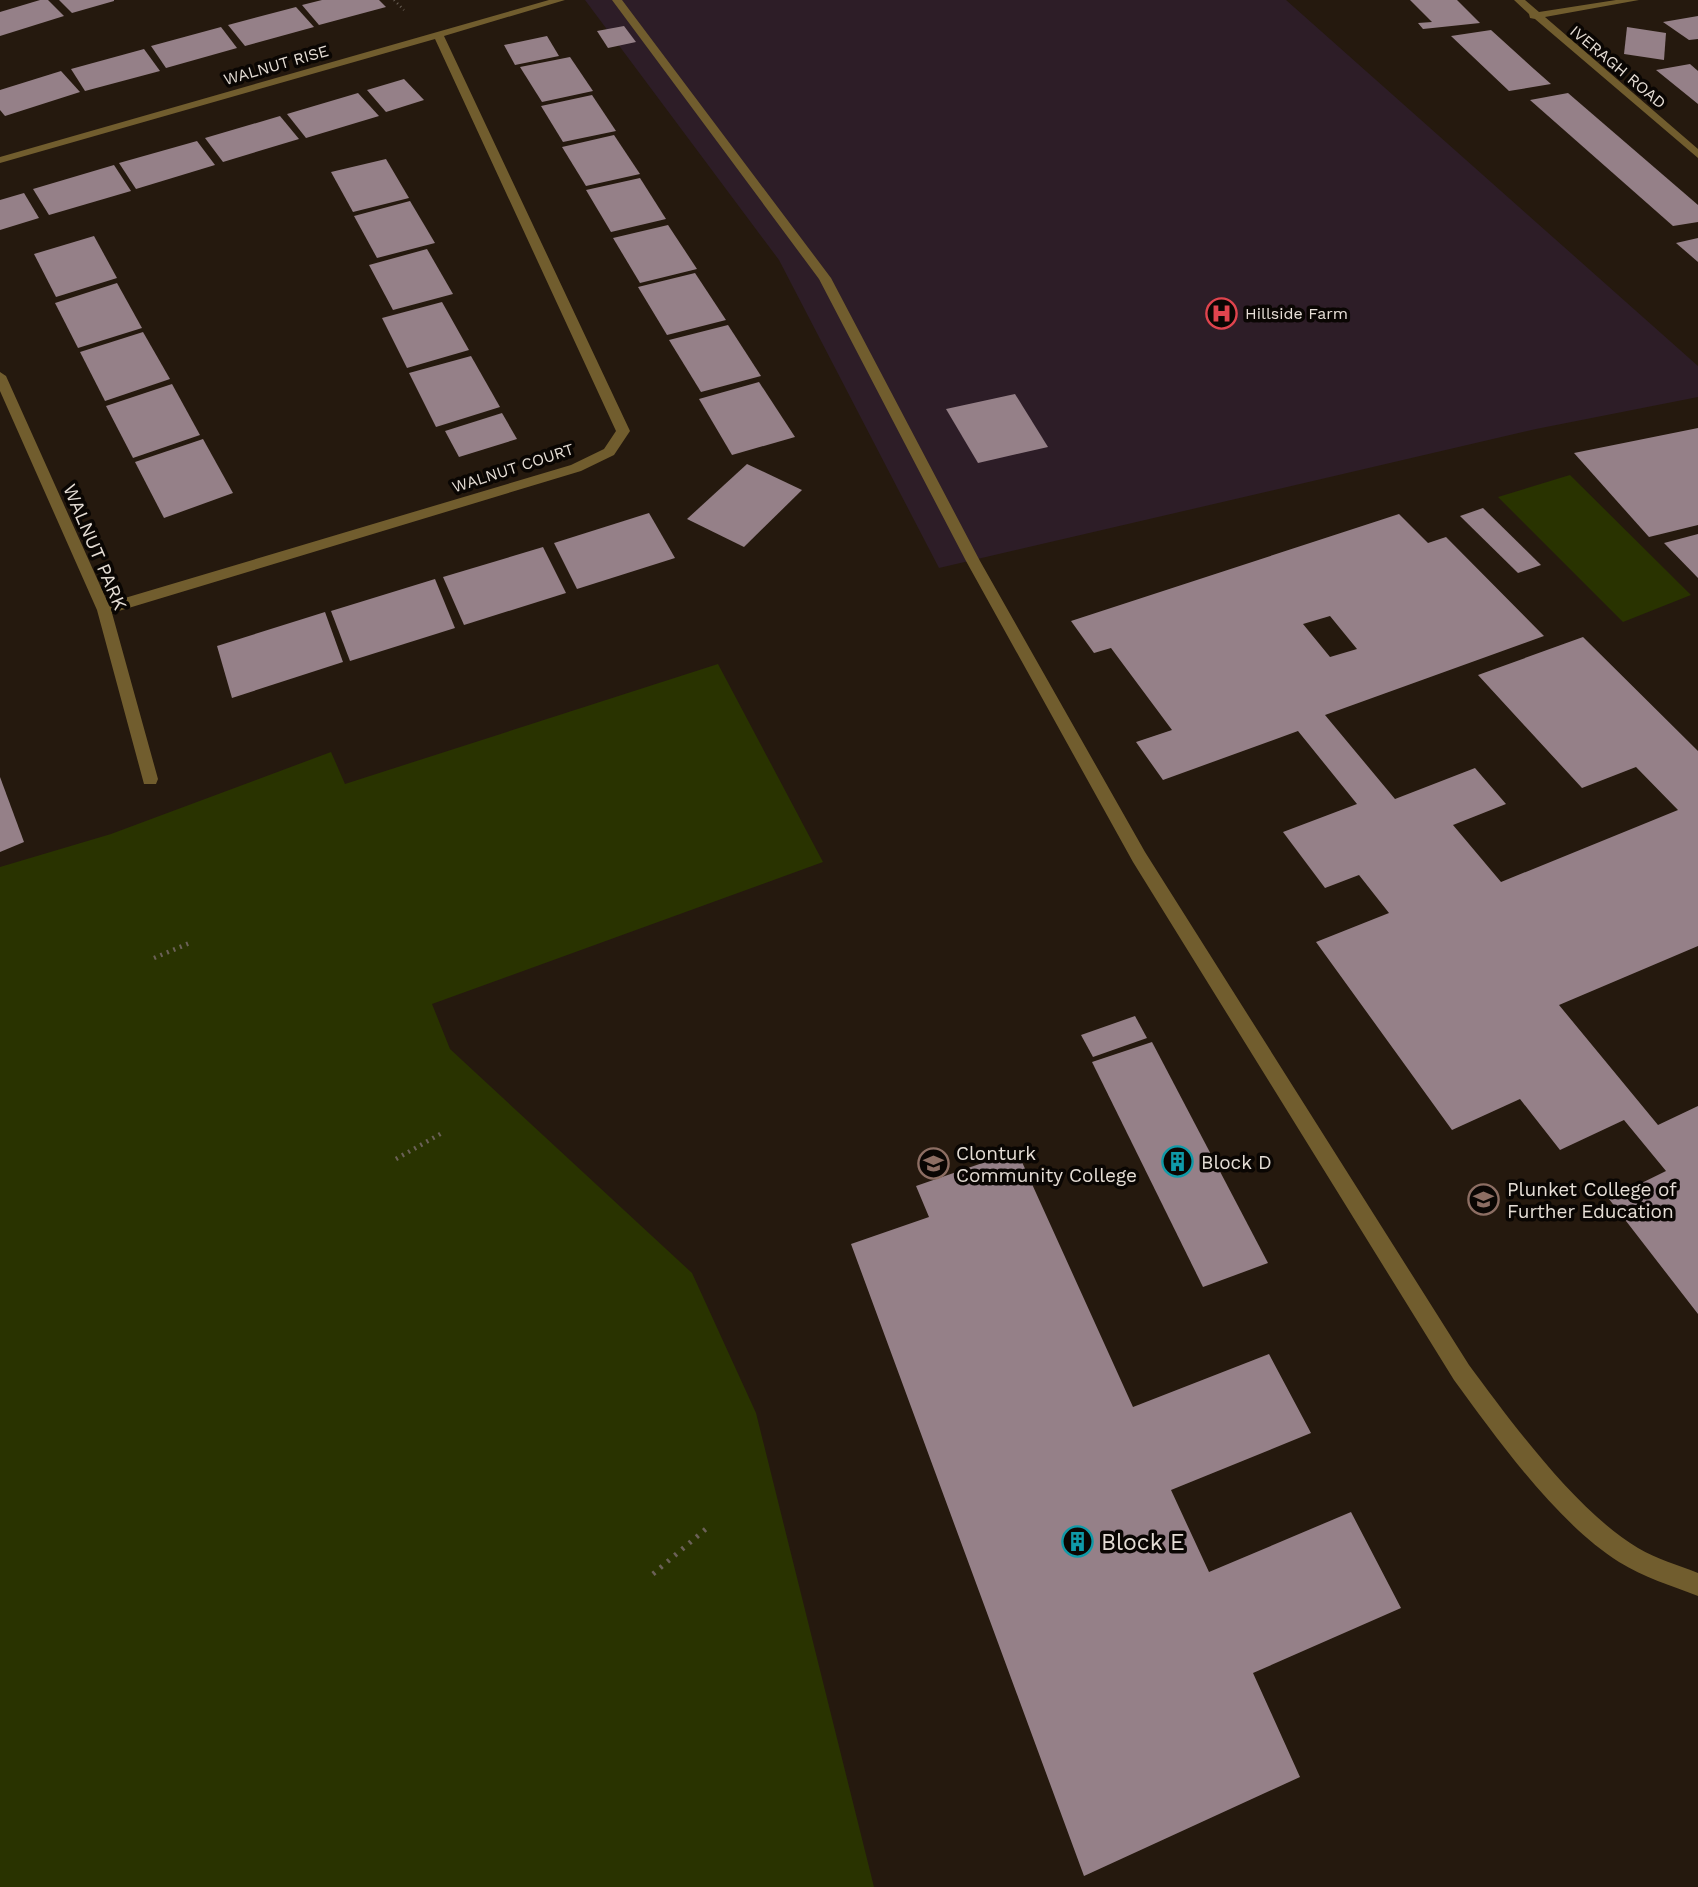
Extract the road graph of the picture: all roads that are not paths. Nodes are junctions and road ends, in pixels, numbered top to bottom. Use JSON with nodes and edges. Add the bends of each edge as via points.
{"nodes":[{"id":1,"x":560,"y":0,"type":"edge"},
{"id":2,"x":617,"y":0,"type":"edge"},
{"id":3,"x":1518,"y":0,"type":"edge"},
{"id":4,"x":1634,"y":0,"type":"edge"},
{"id":5,"x":1533,"y":16,"type":"junction"},
{"id":6,"x":438,"y":35,"type":"junction"},
{"id":7,"x":1698,"y":155,"type":"edge"},
{"id":8,"x":0,"y":160,"type":"edge"},
{"id":9,"x":0,"y":376,"type":"edge"},
{"id":10,"x":104,"y":610,"type":"junction"},
{"id":11,"x":150,"y":779,"type":"dead end"},
{"id":12,"x":1698,"y":1584,"type":"edge"}],
"edges":[{"from":1,"to":6,"type":"street","name":"WALNUT RISE"},
{"from":2,"to":12,"type":"street","via":[[825,278],[973,561],[1139,857],[1419,1308],[1533,1467],[1622,1551]]},
{"from":3,"to":5,"type":"street","name":"IVERAGH ROAD"},
{"from":4,"to":5,"type":"street"},
{"from":5,"to":7,"type":"street","name":"IVERAGH ROAD"},
{"from":6,"to":8,"type":"street","name":"WALNUT RISE"},
{"from":6,"to":10,"type":"street","name":"WALNUT COURT","via":[[623,431],[609,452],[576,468]]},
{"from":9,"to":10,"type":"street","name":"WALNUT PARK"},
{"from":10,"to":11,"type":"street","name":"WALNUT PARK"}]}
